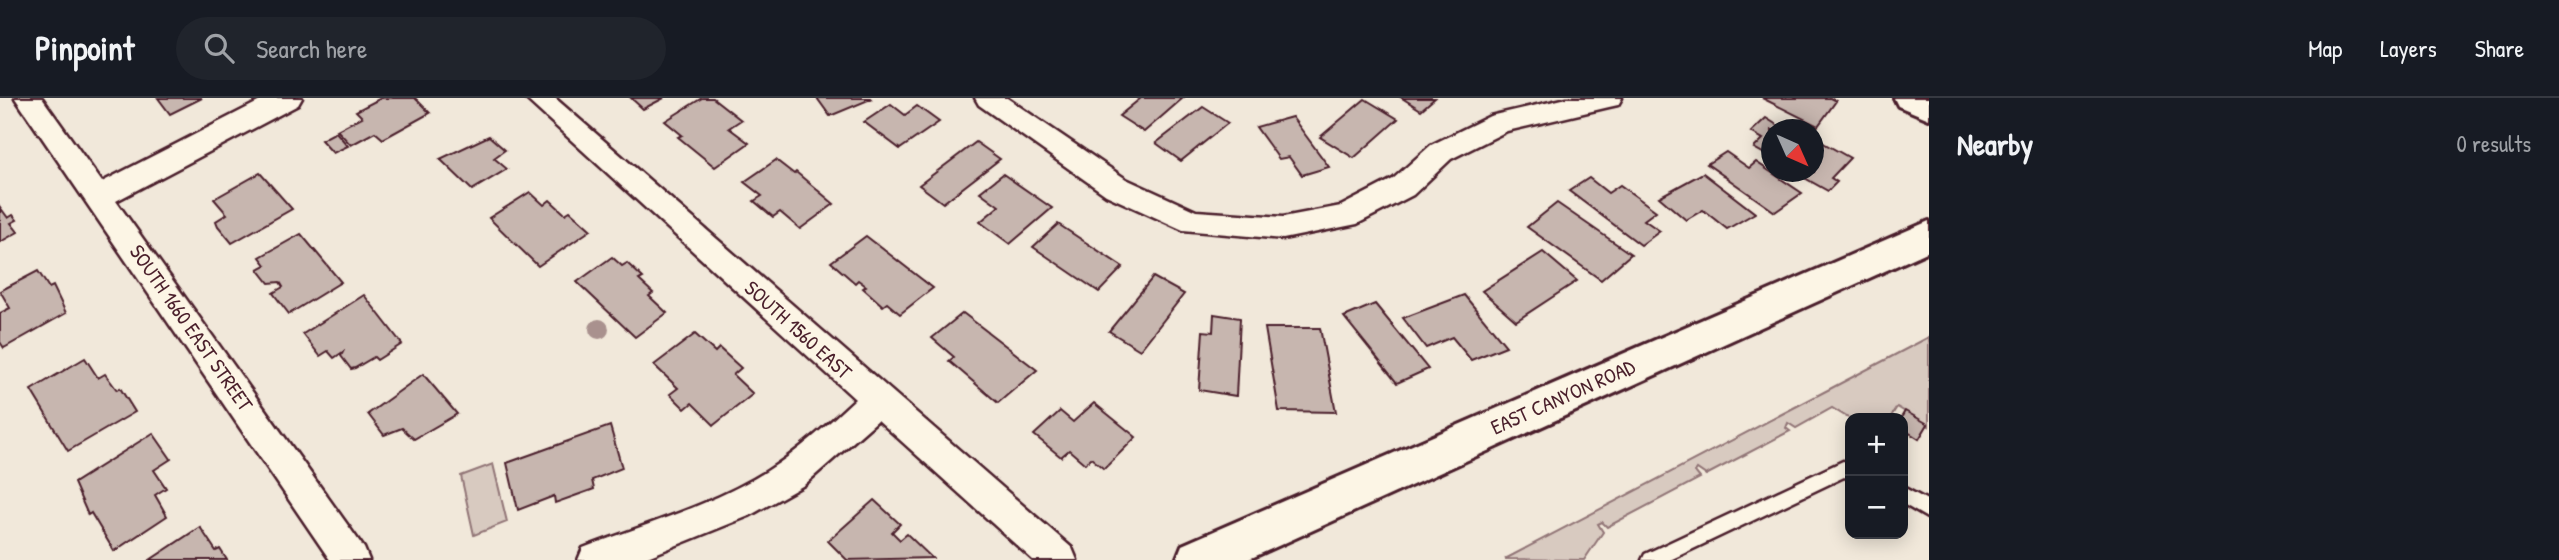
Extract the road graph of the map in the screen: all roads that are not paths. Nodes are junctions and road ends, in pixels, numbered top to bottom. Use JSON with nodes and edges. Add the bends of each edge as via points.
{"nodes":[{"id":1,"x":28,"y":98,"type":"edge"},
{"id":2,"x":289,"y":98,"type":"edge"},
{"id":3,"x":538,"y":98,"type":"edge"},
{"id":4,"x":988,"y":98,"type":"edge"},
{"id":5,"x":1609,"y":98,"type":"edge"},
{"id":6,"x":1910,"y":98,"type":"edge"},
{"id":7,"x":1554,"y":103,"type":"edge"},
{"id":8,"x":1929,"y":107,"type":"edge"},
{"id":9,"x":100,"y":196,"type":"junction"},
{"id":10,"x":1929,"y":234,"type":"edge"},
{"id":11,"x":877,"y":400,"type":"junction"},
{"id":12,"x":1845,"y":470,"type":"edge"},
{"id":13,"x":1908,"y":498,"type":"edge"},
{"id":14,"x":1929,"y":511,"type":"edge"},
{"id":15,"x":351,"y":560,"type":"edge"},
{"id":16,"x":596,"y":560,"type":"edge"},
{"id":17,"x":1059,"y":560,"type":"edge"},
{"id":18,"x":1198,"y":560,"type":"edge"},
{"id":19,"x":1651,"y":560,"type":"edge"}],
"edges":[{"from":1,"to":9,"type":"street","name":"SOUTH 1660 EAST STREET"},
{"from":2,"to":9,"type":"street"},
{"from":3,"to":11,"type":"street","name":"SOUTH 1560 EAST"},
{"from":4,"to":7,"type":"street","via":[[1116,187],[1193,222],[1283,228],[1347,216],[1403,187],[1441,152]]},
{"from":5,"to":7,"type":"street"},
{"from":6,"to":8,"type":"main road"},
{"from":9,"to":15,"type":"street","name":"SOUTH 1660 EAST STREET"},
{"from":10,"to":18,"type":"main road","name":"EAST CANYON ROAD"},
{"from":11,"to":16,"type":"street","via":[[779,482]]},
{"from":11,"to":17,"type":"street","name":"SOUTH 1560 EAST"},
{"from":12,"to":19,"type":"lane"},
{"from":13,"to":14,"type":"lane"}]}
